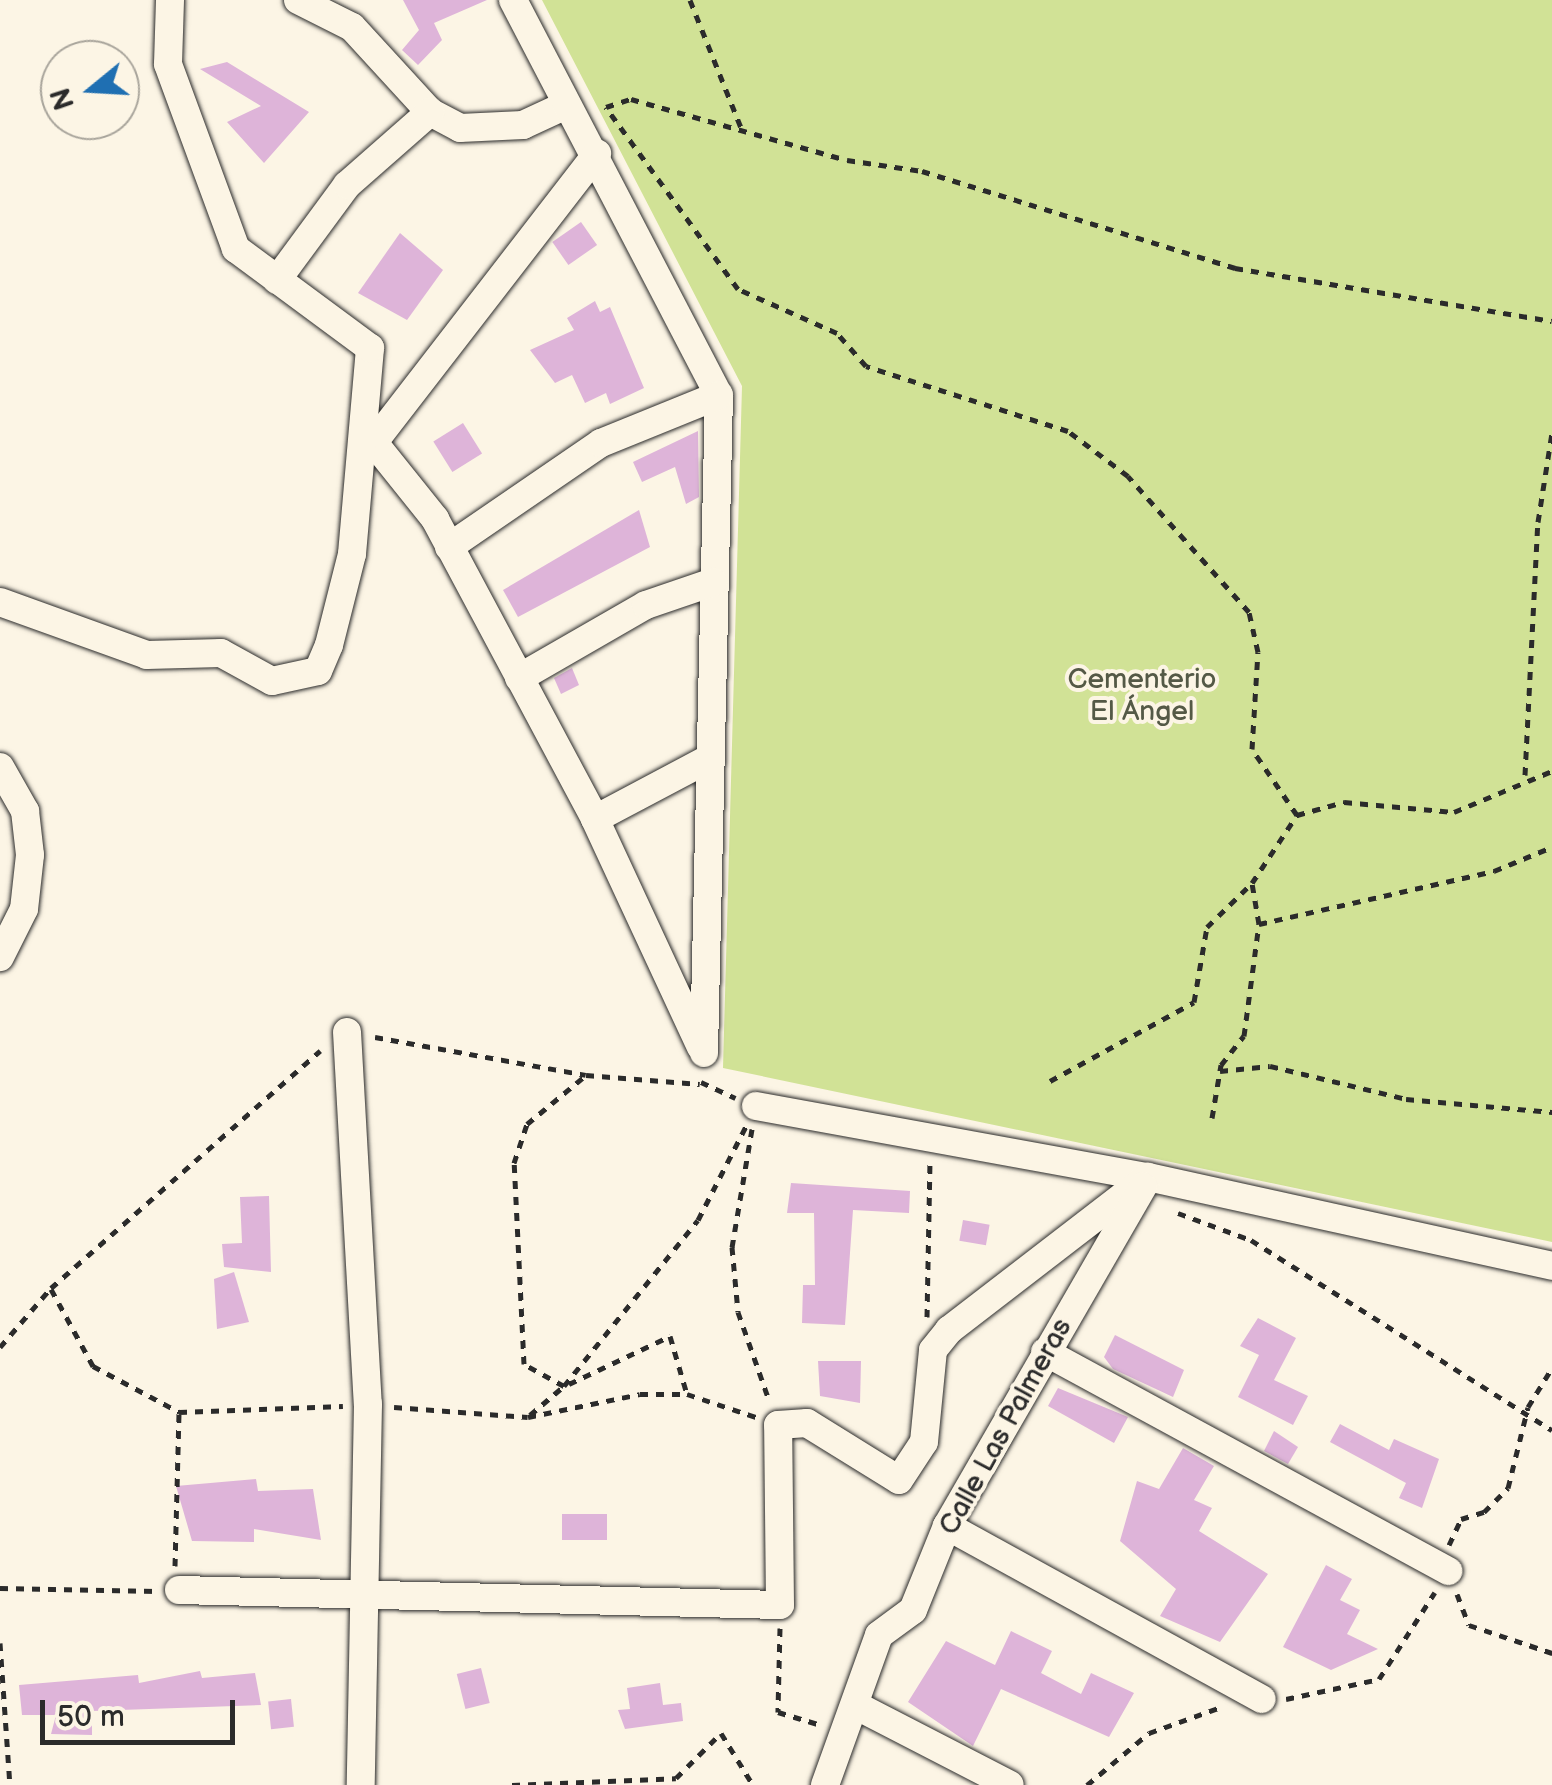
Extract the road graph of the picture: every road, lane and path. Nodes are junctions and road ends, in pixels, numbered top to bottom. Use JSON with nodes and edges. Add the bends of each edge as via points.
{"nodes":[{"id":1,"x":170,"y":0,"type":"edge"},
{"id":2,"x":298,"y":0,"type":"edge"},
{"id":3,"x":512,"y":0,"type":"edge"},
{"id":4,"x":690,"y":0,"type":"edge"},
{"id":5,"x":566,"y":105,"type":"junction"},
{"id":6,"x":430,"y":112,"type":"junction"},
{"id":7,"x":742,"y":130,"type":"junction"},
{"id":8,"x":597,"y":153,"type":"junction"},
{"id":9,"x":277,"y":280,"type":"junction"},
{"id":10,"x":1552,"y":321,"type":"edge"},
{"id":11,"x":719,"y":395,"type":"junction"},
{"id":12,"x":1552,"y":433,"type":"edge"},
{"id":13,"x":370,"y":438,"type":"junction"},
{"id":14,"x":449,"y":547,"type":"junction"},
{"id":15,"x":713,"y":582,"type":"junction"},
{"id":16,"x":0,"y":602,"type":"edge"},
{"id":17,"x":519,"y":678,"type":"junction"},
{"id":18,"x":710,"y":758,"type":"junction"},
{"id":19,"x":0,"y":767,"type":"edge"},
{"id":20,"x":1552,"y":771,"type":"edge"},
{"id":21,"x":1525,"y":775,"type":"junction"},
{"id":22,"x":1297,"y":815,"type":"junction"},
{"id":23,"x":595,"y":819,"type":"junction"},
{"id":24,"x":1552,"y":847,"type":"edge"},
{"id":25,"x":1252,"y":882,"type":"junction"},
{"id":26,"x":1259,"y":924,"type":"junction"},
{"id":27,"x":1,"y":952,"type":"edge"},
{"id":28,"x":347,"y":1032,"type":"junction"},
{"id":29,"x":704,"y":1053,"type":"junction"},
{"id":30,"x":1220,"y":1071,"type":"junction"},
{"id":31,"x":586,"y":1075,"type":"junction"},
{"id":32,"x":1050,"y":1081,"type":"dead end"},
{"id":33,"x":700,"y":1084,"type":"junction"},
{"id":34,"x":756,"y":1106,"type":"junction"},
{"id":35,"x":1552,"y":1112,"type":"edge"},
{"id":36,"x":1212,"y":1118,"type":"dead end"},
{"id":37,"x":926,"y":1138,"type":"junction"},
{"id":38,"x":1148,"y":1177,"type":"junction"},
{"id":39,"x":1552,"y":1266,"type":"edge"},
{"id":40,"x":51,"y":1288,"type":"junction"},
{"id":41,"x":0,"y":1347,"type":"edge"},
{"id":42,"x":933,"y":1350,"type":"junction"},
{"id":43,"x":1046,"y":1352,"type":"junction"},
{"id":44,"x":1552,"y":1368,"type":"edge"},
{"id":45,"x":564,"y":1386,"type":"junction"},
{"id":46,"x":687,"y":1394,"type":"junction"},
{"id":47,"x":368,"y":1404,"type":"junction"},
{"id":48,"x":1528,"y":1407,"type":"junction"},
{"id":49,"x":180,"y":1412,"type":"junction"},
{"id":50,"x":528,"y":1417,"type":"junction"},
{"id":51,"x":778,"y":1424,"type":"junction"},
{"id":52,"x":1552,"y":1430,"type":"edge"},
{"id":53,"x":947,"y":1526,"type":"junction"},
{"id":54,"x":1448,"y":1572,"type":"junction"},
{"id":55,"x":0,"y":1588,"type":"edge"},
{"id":56,"x":179,"y":1590,"type":"junction"},
{"id":57,"x":362,"y":1595,"type":"junction"},
{"id":58,"x":780,"y":1605,"type":"junction"},
{"id":59,"x":0,"y":1643,"type":"edge"},
{"id":60,"x":1552,"y":1653,"type":"edge"},
{"id":61,"x":1262,"y":1700,"type":"junction"},
{"id":62,"x":855,"y":1704,"type":"junction"},
{"id":63,"x":829,"y":1774,"type":"edge"},
{"id":64,"x":10,"y":1785,"type":"edge"},
{"id":65,"x":361,"y":1785,"type":"edge"},
{"id":66,"x":512,"y":1785,"type":"edge"},
{"id":67,"x":753,"y":1785,"type":"edge"},
{"id":68,"x":1010,"y":1785,"type":"edge"},
{"id":69,"x":1087,"y":1785,"type":"edge"}],
"edges":[{"from":1,"to":9,"type":"street","via":[[168,64],[236,249]]},
{"from":2,"to":6,"type":"street","via":[[352,27]]},
{"from":3,"to":5,"type":"street"},
{"from":4,"to":7,"type":"path"},
{"from":5,"to":6,"type":"street","via":[[522,125],[460,128]]},
{"from":5,"to":8,"type":"street"},
{"from":6,"to":9,"type":"street","via":[[348,185]]},
{"from":7,"to":10,"type":"path","via":[[922,171],[1235,268]]},
{"from":7,"to":22,"type":"path","via":[[631,99],[606,106],[738,289],[837,333],[866,366],[1068,431],[1128,476],[1249,612],[1258,652],[1252,748]]},
{"from":8,"to":11,"type":"street"},
{"from":8,"to":13,"type":"street"},
{"from":9,"to":13,"type":"street","via":[[370,348]]},
{"from":11,"to":14,"type":"street","via":[[601,443]]},
{"from":11,"to":15,"type":"street"},
{"from":12,"to":21,"type":"path","via":[[1538,522]]},
{"from":13,"to":14,"type":"street"},
{"from":13,"to":16,"type":"street","via":[[329,645],[318,671],[301,681],[272,681],[220,653],[147,655]]},
{"from":14,"to":17,"type":"street"},
{"from":15,"to":17,"type":"street","via":[[646,605]]},
{"from":15,"to":18,"type":"street"},
{"from":17,"to":23,"type":"street"},
{"from":18,"to":23,"type":"street"},
{"from":18,"to":29,"type":"street"},
{"from":19,"to":27,"type":"street","via":[[24,811],[30,855],[24,909]]},
{"from":20,"to":21,"type":"path"},
{"from":21,"to":22,"type":"path","via":[[1512,792],[1454,812],[1344,802]]},
{"from":22,"to":25,"type":"path"},
{"from":23,"to":29,"type":"street"},
{"from":24,"to":26,"type":"path","via":[[1494,871]]},
{"from":25,"to":26,"type":"path"},
{"from":25,"to":32,"type":"path","via":[[1207,927],[1194,1002]]},
{"from":26,"to":30,"type":"path","via":[[1244,1036]]},
{"from":28,"to":31,"type":"path"},
{"from":28,"to":40,"type":"path","via":[[278,1081]]},
{"from":28,"to":47,"type":"street"},
{"from":29,"to":33,"type":"path"},
{"from":30,"to":35,"type":"path","via":[[1270,1066],[1406,1099]]},
{"from":30,"to":36,"type":"path"},
{"from":31,"to":33,"type":"path"},
{"from":31,"to":45,"type":"path","via":[[527,1124],[514,1163],[524,1364]]},
{"from":33,"to":34,"type":"path"},
{"from":34,"to":37,"type":"street"},
{"from":34,"to":45,"type":"path","via":[[698,1220]]},
{"from":34,"to":51,"type":"path","via":[[732,1247],[738,1312]]},
{"from":37,"to":38,"type":"street"},
{"from":37,"to":42,"type":"path"},
{"from":38,"to":39,"type":"street"},
{"from":38,"to":42,"type":"street","via":[[979,1300]]},
{"from":38,"to":43,"type":"street","name":"Calle Las Palmeras"},
{"from":38,"to":48,"type":"path","via":[[1173,1211],[1251,1240],[1353,1312]]},
{"from":40,"to":41,"type":"path"},
{"from":40,"to":49,"type":"path","via":[[93,1366]]},
{"from":42,"to":51,"type":"street","via":[[924,1442],[899,1480],[807,1423]]},
{"from":43,"to":53,"type":"street","name":"Calle Las Palmeras"},
{"from":43,"to":54,"type":"street"},
{"from":44,"to":48,"type":"path"},
{"from":45,"to":46,"type":"path","via":[[670,1336]]},
{"from":45,"to":50,"type":"path"},
{"from":46,"to":50,"type":"path","via":[[640,1394]]},
{"from":46,"to":51,"type":"path"},
{"from":47,"to":49,"type":"path"},
{"from":47,"to":50,"type":"path"},
{"from":47,"to":57,"type":"street"},
{"from":48,"to":52,"type":"path"},
{"from":48,"to":54,"type":"path","via":[[1508,1488],[1484,1512],[1461,1519]]},
{"from":49,"to":56,"type":"path","via":[[170,1492]]},
{"from":51,"to":58,"type":"street"},
{"from":53,"to":61,"type":"street"},
{"from":53,"to":62,"type":"street","name":"Calle Las Palmeras","via":[[913,1610],[879,1635]]},
{"from":54,"to":60,"type":"path","via":[[1469,1625]]},
{"from":54,"to":61,"type":"path","via":[[1379,1678]]},
{"from":55,"to":56,"type":"path"},
{"from":56,"to":57,"type":"street"},
{"from":57,"to":58,"type":"street"},
{"from":57,"to":65,"type":"street"},
{"from":58,"to":63,"type":"path","via":[[778,1712],[820,1724]]},
{"from":59,"to":64,"type":"path"},
{"from":61,"to":69,"type":"path","via":[[1149,1733]]},
{"from":62,"to":63,"type":"street","name":"Calle Las Palmeras"},
{"from":62,"to":68,"type":"street"},
{"from":66,"to":67,"type":"path","via":[[676,1778],[721,1733]]}]}
